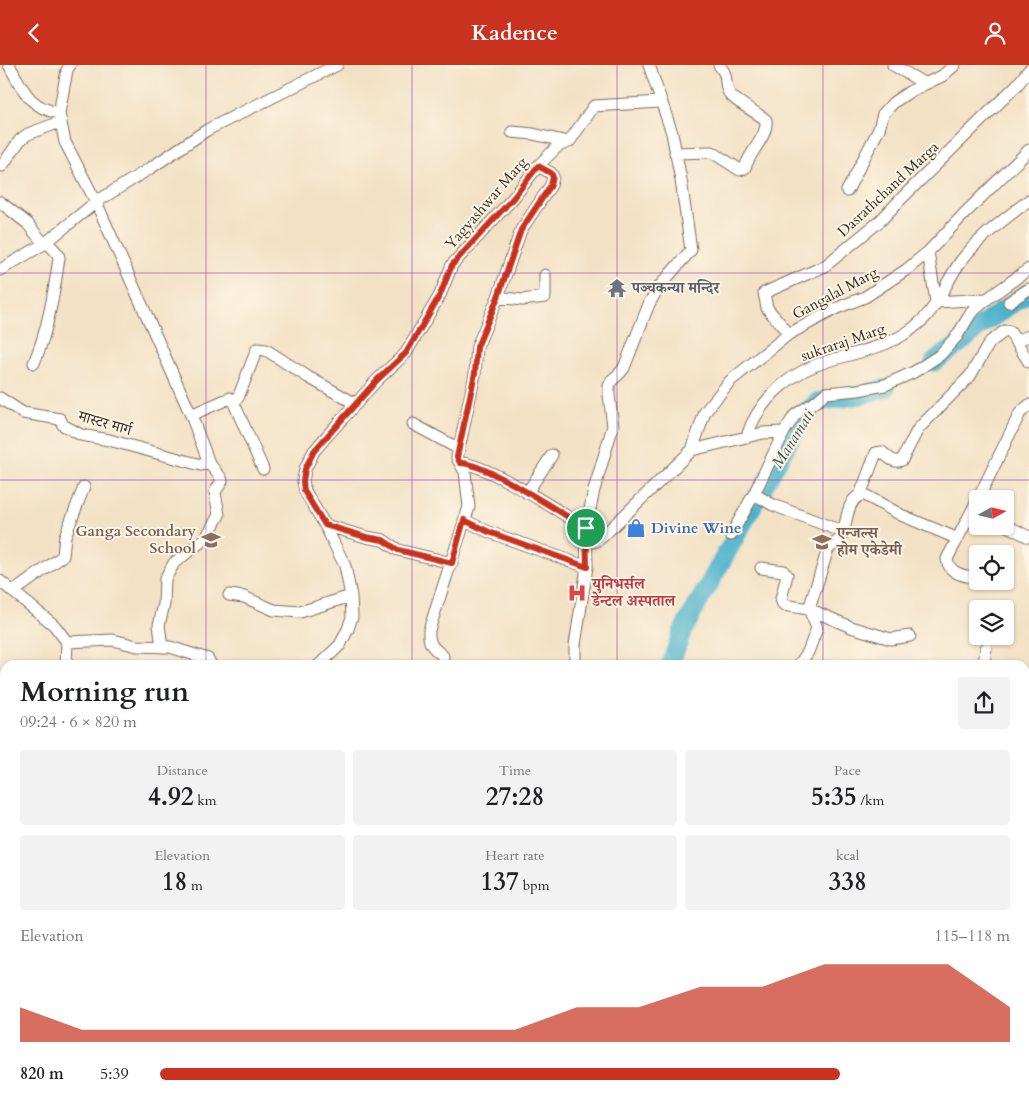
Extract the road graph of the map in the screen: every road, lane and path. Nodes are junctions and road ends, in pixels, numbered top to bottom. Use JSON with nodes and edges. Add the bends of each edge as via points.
{"nodes":[{"id":1,"x":70,"y":65,"type":"edge"},
{"id":2,"x":335,"y":65,"type":"edge"},
{"id":3,"x":649,"y":65,"type":"edge"},
{"id":4,"x":719,"y":65,"type":"edge"},
{"id":5,"x":893,"y":65,"type":"edge"},
{"id":6,"x":955,"y":65,"type":"edge"},
{"id":7,"x":6,"y":67,"type":"edge"},
{"id":8,"x":1029,"y":70,"type":"edge"},
{"id":9,"x":925,"y":84,"type":"junction"},
{"id":10,"x":660,"y":102,"type":"junction"},
{"id":11,"x":59,"y":117,"type":"junction"},
{"id":12,"x":512,"y":132,"type":"dead end"},
{"id":13,"x":569,"y":142,"type":"junction"},
{"id":14,"x":1029,"y":150,"type":"edge"},
{"id":15,"x":675,"y":153,"type":"junction"},
{"id":16,"x":2,"y":166,"type":"dead end"},
{"id":17,"x":538,"y":166,"type":"junction"},
{"id":18,"x":847,"y":191,"type":"dead end"},
{"id":19,"x":1029,"y":201,"type":"edge"},
{"id":20,"x":0,"y":202,"type":"edge"},
{"id":21,"x":96,"y":202,"type":"junction"},
{"id":22,"x":46,"y":243,"type":"junction"},
{"id":23,"x":928,"y":252,"type":"junction"},
{"id":24,"x":1029,"y":269,"type":"edge"},
{"id":25,"x":0,"y":271,"type":"edge"},
{"id":26,"x":545,"y":275,"type":"dead end"},
{"id":27,"x":1029,"y":289,"type":"edge"},
{"id":28,"x":498,"y":297,"type":"junction"},
{"id":29,"x":988,"y":299,"type":"junction"},
{"id":30,"x":936,"y":302,"type":"junction"},
{"id":31,"x":1009,"y":302,"type":"dead end"},
{"id":32,"x":789,"y":334,"type":"junction"},
{"id":33,"x":1029,"y":336,"type":"edge"},
{"id":34,"x":1015,"y":341,"type":"junction"},
{"id":35,"x":1029,"y":362,"type":"edge"},
{"id":36,"x":34,"y":363,"type":"dead end"},
{"id":37,"x":0,"y":398,"type":"edge"},
{"id":38,"x":234,"y":401,"type":"junction"},
{"id":39,"x":356,"y":404,"type":"junction"},
{"id":40,"x":1029,"y":405,"type":"edge"},
{"id":41,"x":191,"y":415,"type":"junction"},
{"id":42,"x":413,"y":423,"type":"dead end"},
{"id":43,"x":784,"y":432,"type":"junction"},
{"id":44,"x":747,"y":436,"type":"junction"},
{"id":45,"x":459,"y":449,"type":"junction"},
{"id":46,"x":692,"y":450,"type":"junction"},
{"id":47,"x":552,"y":455,"type":"dead end"},
{"id":48,"x":209,"y":463,"type":"junction"},
{"id":49,"x":460,"y":463,"type":"junction"},
{"id":50,"x":263,"y":469,"type":"dead end"},
{"id":51,"x":84,"y":487,"type":"dead end"},
{"id":52,"x":983,"y":490,"type":"edge"},
{"id":53,"x":527,"y":493,"type":"junction"},
{"id":54,"x":756,"y":495,"type":"junction"},
{"id":55,"x":860,"y":495,"type":"junction"},
{"id":56,"x":969,"y":516,"type":"edge"},
{"id":57,"x":464,"y":520,"type":"junction"},
{"id":58,"x":325,"y":525,"type":"junction"},
{"id":59,"x":586,"y":528,"type":"junction"},
{"id":60,"x":1014,"y":530,"type":"edge"},
{"id":61,"x":844,"y":532,"type":"junction"},
{"id":62,"x":731,"y":535,"type":"dead end"},
{"id":63,"x":1029,"y":537,"type":"edge"},
{"id":64,"x":956,"y":538,"type":"junction"},
{"id":65,"x":587,"y":543,"type":"junction"},
{"id":66,"x":452,"y":563,"type":"junction"},
{"id":67,"x":587,"y":567,"type":"junction"},
{"id":68,"x":761,"y":568,"type":"dead end"},
{"id":69,"x":969,"y":576,"type":"edge"},
{"id":70,"x":0,"y":581,"type":"edge"},
{"id":71,"x":13,"y":592,"type":"junction"},
{"id":72,"x":229,"y":595,"type":"dead end"},
{"id":73,"x":351,"y":596,"type":"junction"},
{"id":74,"x":809,"y":609,"type":"junction"},
{"id":75,"x":910,"y":635,"type":"dead end"},
{"id":76,"x":66,"y":641,"type":"junction"},
{"id":77,"x":162,"y":647,"type":"junction"},
{"id":78,"x":986,"y":648,"type":"dead end"},
{"id":79,"x":66,"y":660,"type":"edge"},
{"id":80,"x":208,"y":660,"type":"edge"},
{"id":81,"x":324,"y":660,"type":"edge"},
{"id":82,"x":443,"y":660,"type":"edge"},
{"id":83,"x":575,"y":660,"type":"edge"},
{"id":84,"x":803,"y":660,"type":"edge"},
{"id":85,"x":985,"y":660,"type":"edge"}],
"edges":[{"from":1,"to":11,"type":"street"},
{"from":2,"to":21,"type":"street","via":[[207,130]]},
{"from":3,"to":10,"type":"street"},
{"from":4,"to":15,"type":"street","via":[[726,74],[728,91],[733,97],[766,120],[763,135],[745,168],[740,170],[712,152]]},
{"from":5,"to":9,"type":"street"},
{"from":6,"to":9,"type":"street"},
{"from":7,"to":11,"type":"street","via":[[26,95]]},
{"from":8,"to":32,"type":"street","name":"Dasrathchand Marga","via":[[880,221],[825,266],[764,293],[767,307]]},
{"from":9,"to":18,"type":"street","via":[[894,102],[883,115]]},
{"from":10,"to":13,"type":"street","name":"Yagyashwar Marg","via":[[594,106]]},
{"from":10,"to":15,"type":"street","via":[[672,133]]},
{"from":11,"to":16,"type":"street","via":[[20,140]]},
{"from":11,"to":21,"type":"street","via":[[65,142]]},
{"from":12,"to":13,"type":"street"},
{"from":13,"to":17,"type":"street","name":"Yagyashwar Marg","via":[[558,146]]},
{"from":14,"to":23,"type":"street","name":"Gangalal Marg"},
{"from":15,"to":59,"type":"street","via":[[691,250],[658,288],[624,368],[609,386],[613,427]]},
{"from":17,"to":28,"type":"street","via":[[551,173],[551,185],[521,230]]},
{"from":17,"to":39,"type":"street","name":"Yagyashwar Marg","via":[[452,265],[440,295],[406,353]]},
{"from":19,"to":30,"type":"street","via":[[975,244],[959,263]]},
{"from":20,"to":22,"type":"street"},
{"from":21,"to":22,"type":"street"},
{"from":21,"to":41,"type":"street"},
{"from":22,"to":25,"type":"street"},
{"from":22,"to":36,"type":"street","via":[[59,258]]},
{"from":23,"to":30,"type":"street"},
{"from":23,"to":32,"type":"street","name":"Gangalal Marg","via":[[864,297]]},
{"from":24,"to":29,"type":"street"},
{"from":26,"to":28,"type":"street","via":[[545,297],[522,300]]},
{"from":27,"to":31,"type":"street"},
{"from":28,"to":45,"type":"street","via":[[477,347],[475,373]]},
{"from":29,"to":30,"type":"street"},
{"from":29,"to":43,"type":"street","via":[[971,313],[940,355],[914,372],[885,385],[826,393],[795,415]]},
{"from":30,"to":44,"type":"street","name":"sukraraj Marg","via":[[920,323],[899,338],[802,371],[762,405]]},
{"from":32,"to":46,"type":"street","name":"Gangalal Marg","via":[[723,389],[705,412]]},
{"from":33,"to":34,"type":"street"},
{"from":34,"to":35,"type":"street"},
{"from":34,"to":55,"type":"street","via":[[1010,332],[1005,331],[990,342],[970,376],[918,429],[902,460],[894,462],[882,452],[876,453]]},
{"from":37,"to":48,"type":"street","name":"मास्टर मार्ग","via":[[23,413],[60,419],[63,425],[81,435],[201,465]]},
{"from":38,"to":39,"type":"street","via":[[260,348]]},
{"from":38,"to":41,"type":"street","via":[[230,398]]},
{"from":38,"to":50,"type":"street"},
{"from":39,"to":58,"type":"street","name":"Yagyashwar Marg","via":[[314,451],[305,469],[304,491]]},
{"from":40,"to":52,"type":"street","via":[[1020,413]]},
{"from":41,"to":48,"type":"street"},
{"from":42,"to":45,"type":"street"},
{"from":43,"to":44,"type":"street"},
{"from":43,"to":54,"type":"street"},
{"from":44,"to":46,"type":"street"},
{"from":45,"to":49,"type":"street","via":[[457,457]]},
{"from":46,"to":65,"type":"street","via":[[603,536]]},
{"from":47,"to":53,"type":"street"},
{"from":48,"to":77,"type":"street","via":[[222,481],[215,492],[219,515],[206,538],[174,563],[165,579],[159,625]]},
{"from":49,"to":53,"type":"street","via":[[476,466]]},
{"from":49,"to":57,"type":"street","via":[[469,507]]},
{"from":51,"to":71,"type":"street","via":[[65,536],[63,556]]},
{"from":53,"to":59,"type":"street"},
{"from":54,"to":61,"type":"street"},
{"from":54,"to":62,"type":"street"},
{"from":55,"to":61,"type":"street","via":[[855,497]]},
{"from":55,"to":64,"type":"street"},
{"from":56,"to":64,"type":"street"},
{"from":57,"to":66,"type":"street"},
{"from":57,"to":67,"type":"street"},
{"from":58,"to":66,"type":"street","via":[[383,540],[398,550]]},
{"from":58,"to":73,"type":"street","name":"Yagyashwar Marg","via":[[345,566]]},
{"from":59,"to":65,"type":"street"},
{"from":60,"to":63,"type":"street"},
{"from":61,"to":74,"type":"street","via":[[828,549]]},
{"from":64,"to":69,"type":"street","via":[[946,559],[947,565],[952,571]]},
{"from":65,"to":67,"type":"street"},
{"from":66,"to":82,"type":"street","via":[[428,640],[443,656]]},
{"from":67,"to":83,"type":"street"},
{"from":68,"to":74,"type":"street","via":[[782,571],[787,575],[780,599],[784,605]]},
{"from":70,"to":71,"type":"street"},
{"from":71,"to":76,"type":"street","via":[[54,625]]},
{"from":72,"to":73,"type":"street","via":[[244,597],[274,610],[292,612]]},
{"from":73,"to":81,"type":"street","name":"Yagyashwar Marg","via":[[352,617],[348,629],[340,645]]},
{"from":74,"to":75,"type":"street","via":[[891,639]]},
{"from":74,"to":84,"type":"street","via":[[817,628]]},
{"from":76,"to":77,"type":"street","via":[[113,640],[137,646]]},
{"from":76,"to":79,"type":"street"},
{"from":77,"to":80,"type":"street"},
{"from":78,"to":85,"type":"street"}]}
